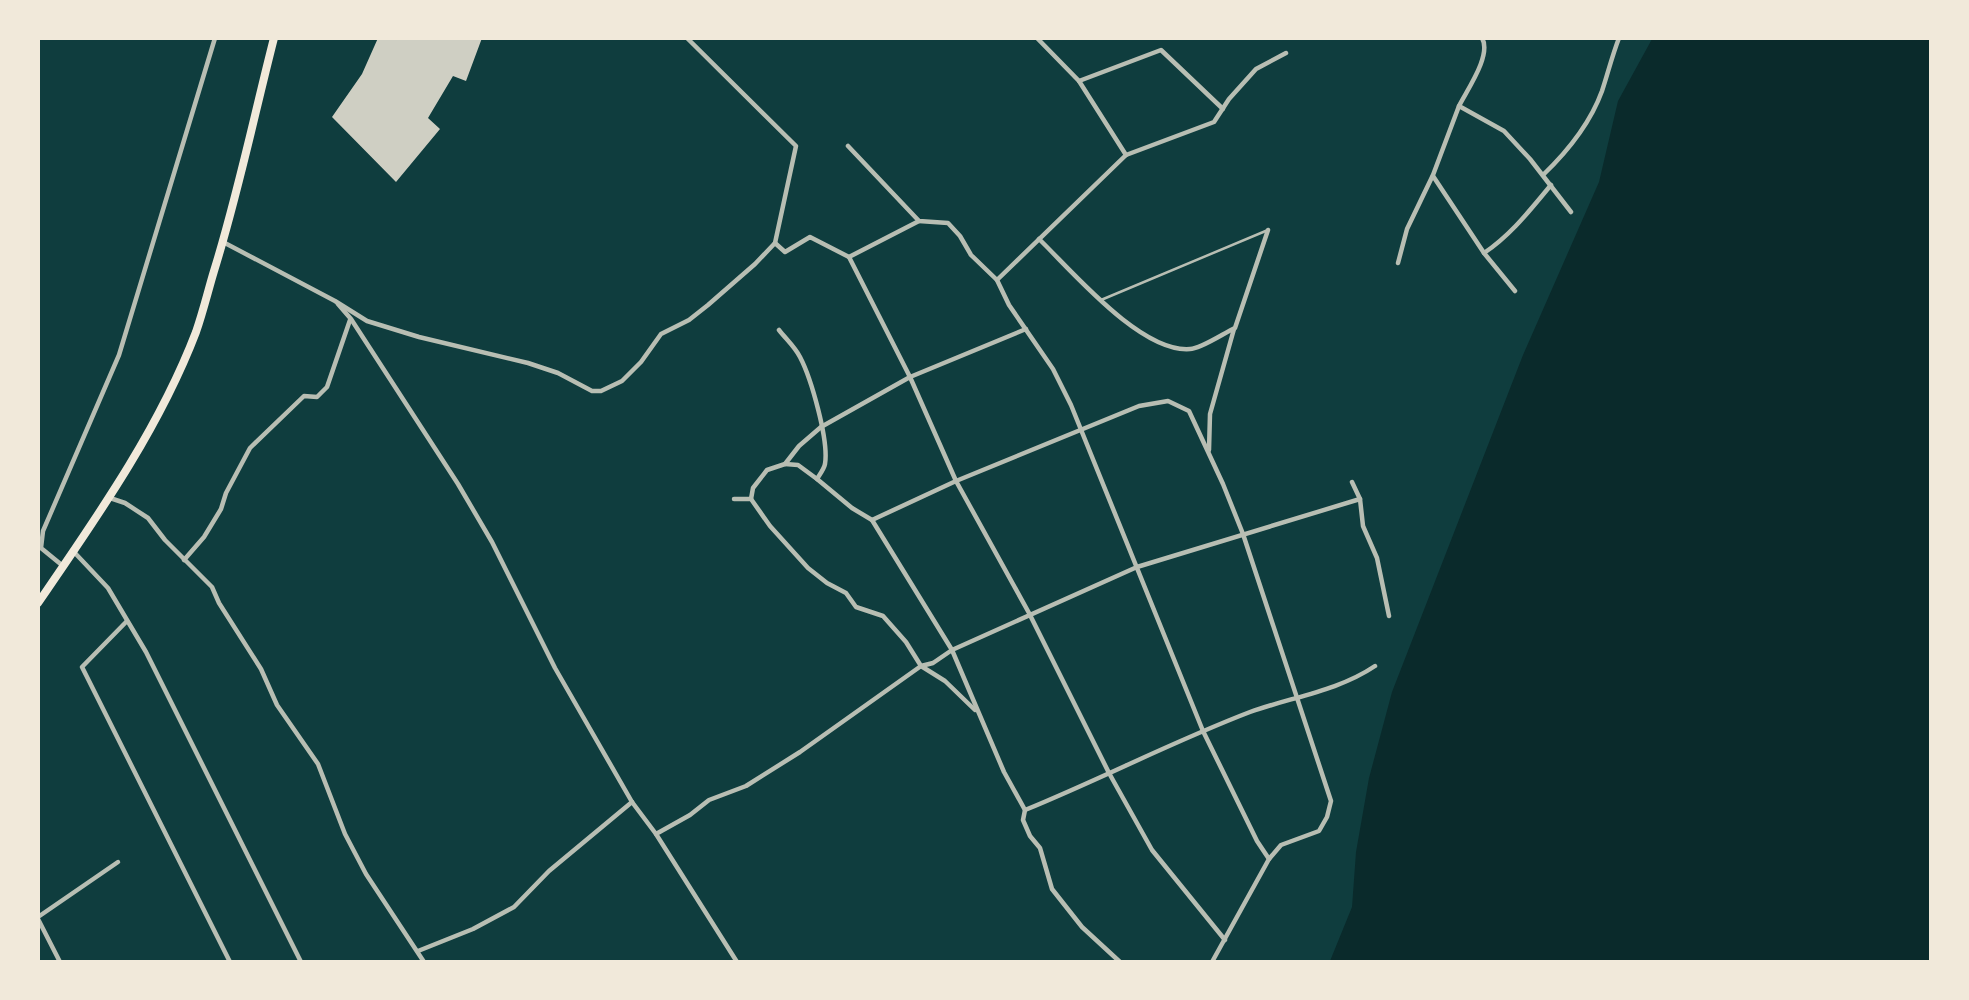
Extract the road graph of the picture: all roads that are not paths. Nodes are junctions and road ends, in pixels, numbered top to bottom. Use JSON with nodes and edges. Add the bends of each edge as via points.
{"nodes":[{"id":1,"x":215,"y":38,"type":"edge"},
{"id":2,"x":274,"y":38,"type":"edge"},
{"id":3,"x":687,"y":38,"type":"edge"},
{"id":4,"x":1037,"y":38,"type":"edge"},
{"id":5,"x":1482,"y":38,"type":"edge"},
{"id":6,"x":1619,"y":38,"type":"edge"},
{"id":7,"x":1286,"y":52,"type":"dead end"},
{"id":8,"x":1079,"y":81,"type":"junction"},
{"id":9,"x":1459,"y":106,"type":"junction"},
{"id":10,"x":1223,"y":109,"type":"junction"},
{"id":11,"x":848,"y":146,"type":"dead end"},
{"id":12,"x":1126,"y":155,"type":"junction"},
{"id":13,"x":1433,"y":175,"type":"junction"},
{"id":14,"x":1543,"y":175,"type":"junction"},
{"id":15,"x":1550,"y":185,"type":"junction"},
{"id":16,"x":1571,"y":212,"type":"dead end"},
{"id":17,"x":919,"y":221,"type":"junction"},
{"id":18,"x":1268,"y":230,"type":"joint"},
{"id":19,"x":1039,"y":239,"type":"junction"},
{"id":20,"x":223,"y":242,"type":"junction"},
{"id":21,"x":775,"y":243,"type":"junction"},
{"id":22,"x":1484,"y":253,"type":"junction"},
{"id":23,"x":849,"y":257,"type":"junction"},
{"id":24,"x":1398,"y":263,"type":"dead end"},
{"id":25,"x":997,"y":280,"type":"junction"},
{"id":26,"x":1515,"y":291,"type":"dead end"},
{"id":27,"x":1101,"y":300,"type":"junction"},
{"id":28,"x":335,"y":301,"type":"junction"},
{"id":29,"x":351,"y":319,"type":"junction"},
{"id":30,"x":1234,"y":328,"type":"junction"},
{"id":31,"x":1026,"y":329,"type":"junction"},
{"id":32,"x":779,"y":330,"type":"dead end"},
{"id":33,"x":910,"y":377,"type":"junction"},
{"id":34,"x":821,"y":427,"type":"junction"},
{"id":35,"x":1080,"y":431,"type":"junction"},
{"id":36,"x":1209,"y":455,"type":"junction"},
{"id":37,"x":785,"y":464,"type":"junction"},
{"id":38,"x":817,"y":479,"type":"junction"},
{"id":39,"x":956,"y":481,"type":"junction"},
{"id":40,"x":1352,"y":482,"type":"dead end"},
{"id":41,"x":109,"y":497,"type":"junction"},
{"id":42,"x":734,"y":499,"type":"dead end"},
{"id":43,"x":751,"y":499,"type":"junction"},
{"id":44,"x":1360,"y":499,"type":"junction"},
{"id":45,"x":872,"y":520,"type":"junction"},
{"id":46,"x":1243,"y":534,"type":"junction"},
{"id":47,"x":40,"y":548,"type":"edge"},
{"id":48,"x":73,"y":552,"type":"junction"},
{"id":49,"x":184,"y":560,"type":"junction"},
{"id":50,"x":63,"y":566,"type":"junction"},
{"id":51,"x":1137,"y":567,"type":"junction"},
{"id":52,"x":38,"y":603,"type":"edge"},
{"id":53,"x":1029,"y":613,"type":"junction"},
{"id":54,"x":1389,"y":616,"type":"dead end"},
{"id":55,"x":127,"y":621,"type":"junction"},
{"id":56,"x":952,"y":650,"type":"junction"},
{"id":57,"x":921,"y":666,"type":"junction"},
{"id":58,"x":1375,"y":666,"type":"dead end"},
{"id":59,"x":1296,"y":697,"type":"junction"},
{"id":60,"x":980,"y":715,"type":"junction"},
{"id":61,"x":1203,"y":731,"type":"junction"},
{"id":62,"x":1109,"y":774,"type":"junction"},
{"id":63,"x":632,"y":802,"type":"junction"},
{"id":64,"x":1025,"y":810,"type":"junction"},
{"id":65,"x":656,"y":834,"type":"junction"},
{"id":66,"x":1269,"y":859,"type":"junction"},
{"id":67,"x":118,"y":862,"type":"dead end"},
{"id":68,"x":38,"y":918,"type":"edge"},
{"id":69,"x":1225,"y":940,"type":"junction"},
{"id":70,"x":418,"y":951,"type":"junction"},
{"id":71,"x":60,"y":961,"type":"edge"},
{"id":72,"x":230,"y":961,"type":"edge"},
{"id":73,"x":302,"y":961,"type":"edge"},
{"id":74,"x":424,"y":961,"type":"edge"},
{"id":75,"x":737,"y":961,"type":"edge"},
{"id":76,"x":1120,"y":961,"type":"edge"},
{"id":77,"x":1212,"y":961,"type":"edge"}],
"edges":[{"from":1,"to":47,"type":"street","via":[[119,355],[54,502]]},
{"from":2,"to":20,"type":"highway"},
{"from":3,"to":21,"type":"street","via":[[796,146]]},
{"from":4,"to":8,"type":"street"},
{"from":5,"to":9,"type":"street","via":[[1486,54]]},
{"from":6,"to":14,"type":"street","via":[[1602,92],[1584,127]]},
{"from":7,"to":10,"type":"street","via":[[1256,69]]},
{"from":8,"to":10,"type":"street","via":[[1161,50]]},
{"from":8,"to":12,"type":"street"},
{"from":9,"to":13,"type":"street"},
{"from":9,"to":14,"type":"street","via":[[1504,131]]},
{"from":10,"to":12,"type":"street","via":[[1214,122]]},
{"from":11,"to":17,"type":"street"},
{"from":12,"to":19,"type":"street"},
{"from":13,"to":22,"type":"street"},
{"from":13,"to":24,"type":"street","via":[[1407,229]]},
{"from":14,"to":15,"type":"street"},
{"from":15,"to":16,"type":"street"},
{"from":15,"to":22,"type":"street","via":[[1515,227]]},
{"from":17,"to":23,"type":"street"},
{"from":17,"to":25,"type":"street","via":[[948,223]]},
{"from":18,"to":27,"type":"lane"},
{"from":18,"to":30,"type":"street"},
{"from":19,"to":25,"type":"street"},
{"from":19,"to":27,"type":"street"},
{"from":20,"to":28,"type":"street"},
{"from":20,"to":41,"type":"highway","via":[[196,331],[167,397]]},
{"from":21,"to":23,"type":"street","via":[[785,252],[810,237]]},
{"from":21,"to":28,"type":"street","via":[[708,305],[661,334],[622,381],[601,391],[528,363],[367,321]]},
{"from":22,"to":26,"type":"street"},
{"from":23,"to":33,"type":"street"},
{"from":25,"to":31,"type":"street"},
{"from":27,"to":30,"type":"street","via":[[1126,324],[1172,348],[1193,350]]},
{"from":28,"to":29,"type":"street"},
{"from":29,"to":49,"type":"street","via":[[327,387],[317,397],[304,396],[250,448],[221,509]]},
{"from":29,"to":63,"type":"street","via":[[492,542],[555,667]]},
{"from":30,"to":36,"type":"street","via":[[1210,414]]},
{"from":31,"to":33,"type":"street"},
{"from":31,"to":35,"type":"street","via":[[1053,369]]},
{"from":32,"to":34,"type":"street","via":[[808,374]]},
{"from":33,"to":34,"type":"street"},
{"from":33,"to":39,"type":"street"},
{"from":34,"to":37,"type":"street"},
{"from":34,"to":38,"type":"street","via":[[825,465]]},
{"from":35,"to":36,"type":"street","via":[[1139,406],[1168,401],[1189,411]]},
{"from":35,"to":39,"type":"street"},
{"from":35,"to":51,"type":"street"},
{"from":36,"to":46,"type":"street"},
{"from":37,"to":38,"type":"street","via":[[798,465]]},
{"from":37,"to":43,"type":"street","via":[[767,470],[753,488]]},
{"from":38,"to":45,"type":"street"},
{"from":39,"to":45,"type":"street"},
{"from":39,"to":53,"type":"street"},
{"from":40,"to":44,"type":"street"},
{"from":41,"to":48,"type":"highway"},
{"from":41,"to":49,"type":"street","via":[[148,518]]},
{"from":42,"to":43,"type":"street"},
{"from":43,"to":57,"type":"street","via":[[808,568],[846,593],[856,607],[883,616]]},
{"from":44,"to":46,"type":"street"},
{"from":44,"to":54,"type":"street","via":[[1363,526],[1377,558]]},
{"from":45,"to":56,"type":"street"},
{"from":46,"to":51,"type":"street"},
{"from":46,"to":59,"type":"street"},
{"from":47,"to":50,"type":"street"},
{"from":48,"to":50,"type":"highway"},
{"from":48,"to":55,"type":"street","via":[[102,581]]},
{"from":49,"to":70,"type":"street","via":[[212,587],[277,705],[318,764],[366,874]]},
{"from":50,"to":52,"type":"highway"},
{"from":51,"to":53,"type":"street"},
{"from":51,"to":61,"type":"street"},
{"from":53,"to":56,"type":"street"},
{"from":53,"to":62,"type":"street"},
{"from":55,"to":72,"type":"street","via":[[82,667]]},
{"from":55,"to":73,"type":"street"},
{"from":56,"to":57,"type":"street"},
{"from":56,"to":60,"type":"street"},
{"from":57,"to":60,"type":"street","via":[[945,681]]},
{"from":57,"to":65,"type":"street","via":[[800,752]]},
{"from":58,"to":59,"type":"street","via":[[1362,675]]},
{"from":59,"to":61,"type":"street"},
{"from":59,"to":66,"type":"street","via":[[1331,801],[1319,831],[1281,845]]},
{"from":60,"to":64,"type":"street"},
{"from":61,"to":62,"type":"street"},
{"from":61,"to":66,"type":"street"},
{"from":62,"to":64,"type":"street"},
{"from":62,"to":69,"type":"street","via":[[1152,850]]},
{"from":63,"to":65,"type":"street"},
{"from":63,"to":70,"type":"street","via":[[514,907]]},
{"from":64,"to":76,"type":"street","via":[[1023,820],[1040,848],[1052,889],[1082,927]]},
{"from":65,"to":75,"type":"street"},
{"from":66,"to":69,"type":"street"},
{"from":67,"to":68,"type":"street"},
{"from":68,"to":71,"type":"street"},
{"from":69,"to":77,"type":"street"},
{"from":70,"to":74,"type":"street"}]}
